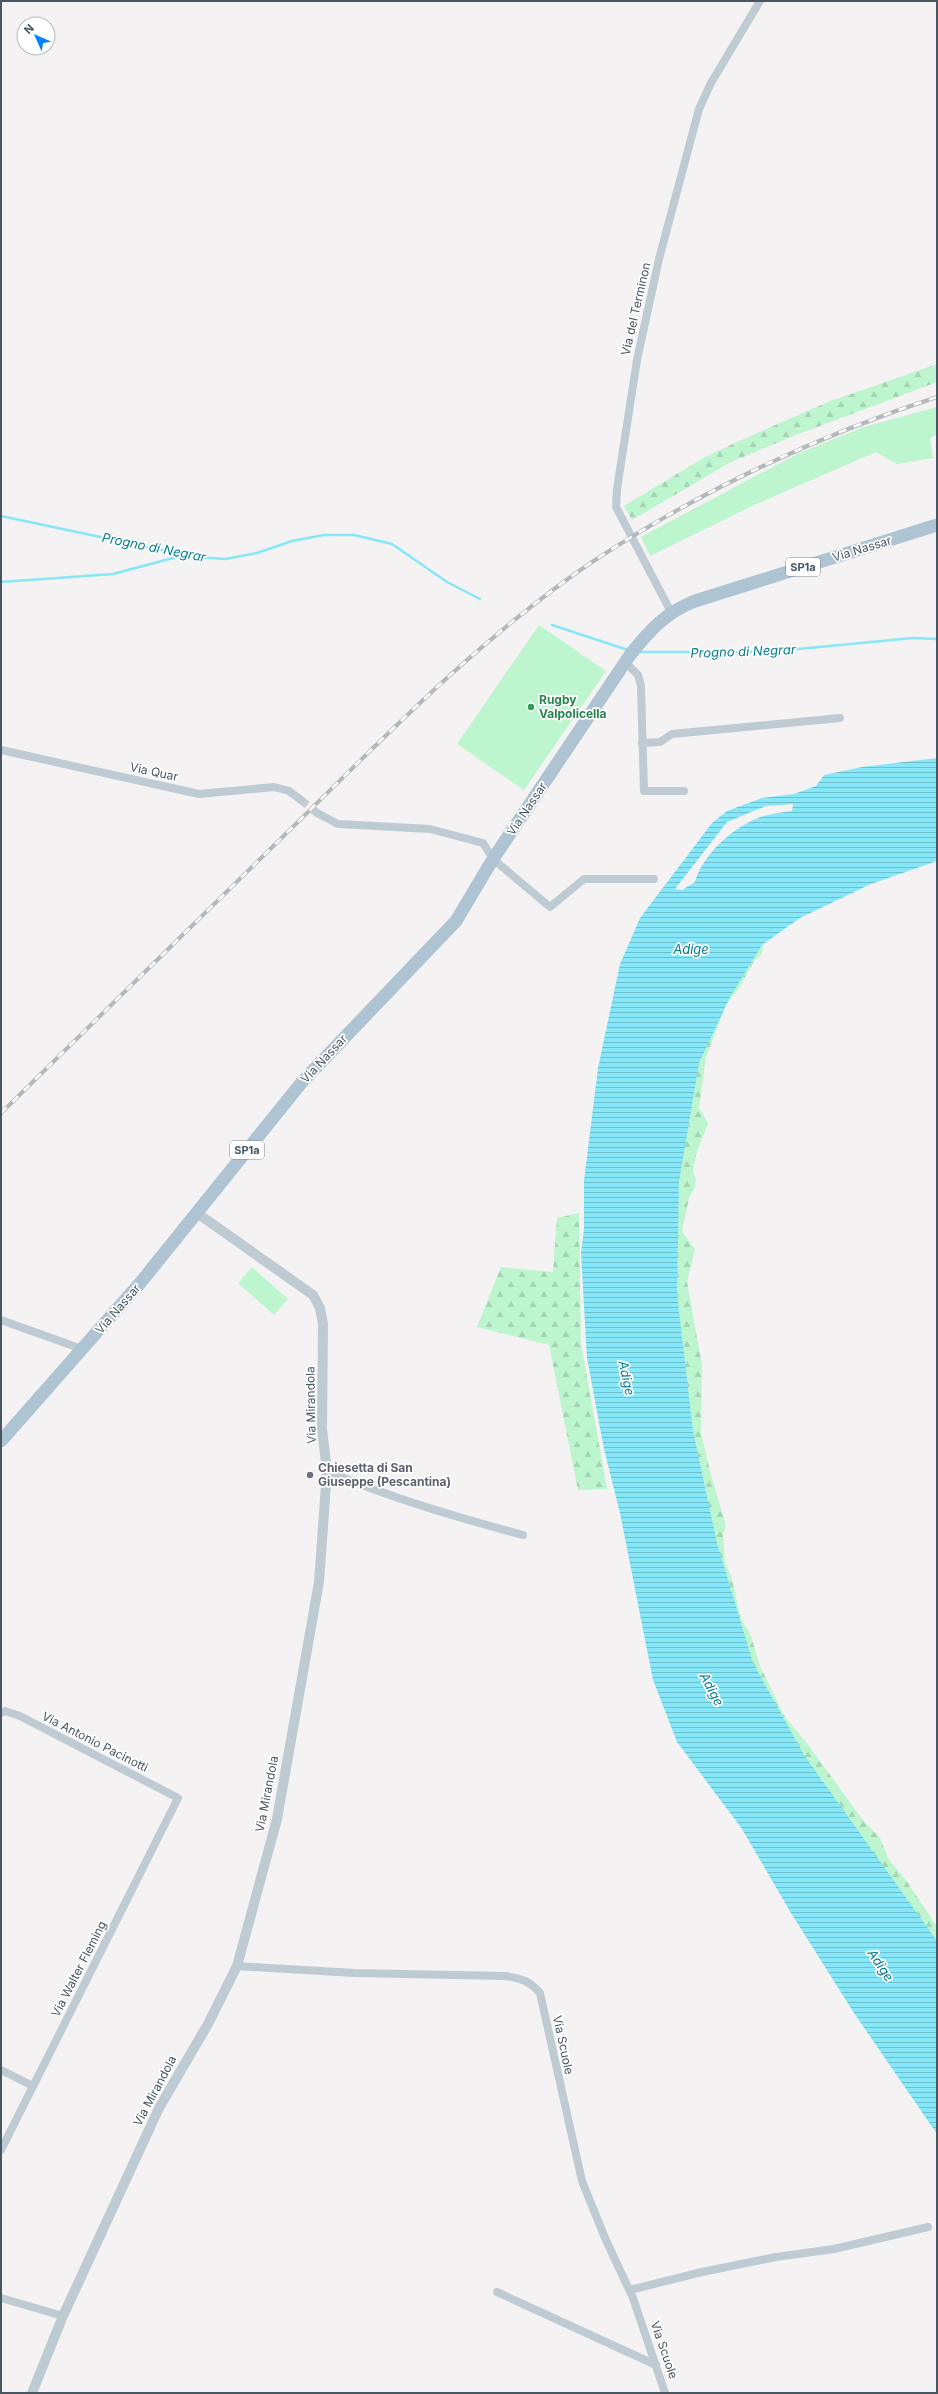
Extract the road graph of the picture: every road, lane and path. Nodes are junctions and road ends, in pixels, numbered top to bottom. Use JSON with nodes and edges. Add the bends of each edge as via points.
{"nodes":[{"id":1,"x":754,"y":1,"type":"edge"},
{"id":2,"x":760,"y":1,"type":"edge"},
{"id":3,"x":752,"y":15,"type":"junction"},
{"id":4,"x":937,"y":525,"type":"edge"},
{"id":5,"x":671,"y":612,"type":"junction"},
{"id":6,"x":628,"y":659,"type":"junction"},
{"id":7,"x":840,"y":718,"type":"dead end"},
{"id":8,"x":642,"y":743,"type":"junction"},
{"id":9,"x":1,"y":750,"type":"edge"},
{"id":10,"x":684,"y":791,"type":"dead end"},
{"id":11,"x":301,"y":800,"type":"tunnel mouth"},
{"id":12,"x":317,"y":814,"type":"tunnel mouth"},
{"id":13,"x":493,"y":859,"type":"junction"},
{"id":14,"x":654,"y":879,"type":"dead end"},
{"id":15,"x":197,"y":1214,"type":"junction"},
{"id":16,"x":1,"y":1320,"type":"edge"},
{"id":17,"x":82,"y":1349,"type":"junction"},
{"id":18,"x":1,"y":1441,"type":"edge"},
{"id":19,"x":327,"y":1471,"type":"junction"},
{"id":20,"x":523,"y":1535,"type":"dead end"},
{"id":21,"x":1,"y":1713,"type":"edge"},
{"id":22,"x":178,"y":1798,"type":"joint"},
{"id":23,"x":236,"y":1966,"type":"junction"},
{"id":24,"x":1,"y":2070,"type":"edge"},
{"id":25,"x":33,"y":2086,"type":"junction"},
{"id":26,"x":1,"y":2150,"type":"edge"},
{"id":27,"x":928,"y":2227,"type":"dead end"},
{"id":28,"x":630,"y":2290,"type":"junction"},
{"id":29,"x":497,"y":2292,"type":"dead end"},
{"id":30,"x":1,"y":2298,"type":"edge"},
{"id":31,"x":63,"y":2316,"type":"junction"},
{"id":32,"x":656,"y":2365,"type":"junction"},
{"id":33,"x":32,"y":2393,"type":"edge"},
{"id":34,"x":665,"y":2393,"type":"edge"}],
"edges":[{"from":1,"to":3,"type":"street","name":"Via del Terminon"},
{"from":2,"to":3,"type":"street","name":"Via del Terminon"},
{"from":3,"to":5,"type":"street","name":"Via del Terminon","via":[[711,83],[699,110],[659,259],[636,360],[624,451],[616,489],[616,507]]},
{"from":4,"to":5,"type":"main road","name":"Via Nassar","number":"SP1a","via":[[695,601]]},
{"from":5,"to":6,"type":"main road","name":"Via Nassar","number":"SP1a","via":[[643,638]]},
{"from":6,"to":8,"type":"street","via":[[638,676],[640,686]]},
{"from":6,"to":13,"type":"main road","name":"Via Nassar","number":"SP1a"},
{"from":7,"to":8,"type":"street","via":[[672,734],[660,742]]},
{"from":8,"to":10,"type":"street","via":[[644,791]]},
{"from":9,"to":11,"type":"street","name":"Via Quar","via":[[199,794],[274,787],[289,791]]},
{"from":12,"to":13,"type":"street","via":[[338,824],[430,829],[483,843]]},
{"from":13,"to":14,"type":"street","via":[[550,907],[584,879]]},
{"from":13,"to":15,"type":"main road","name":"Via Nassar","number":"SP1a","via":[[456,921],[302,1082]]},
{"from":15,"to":17,"type":"main road","name":"Via Nassar","number":"SP1a"},
{"from":15,"to":19,"type":"street","name":"Via Mirandola","via":[[313,1295],[320,1308],[323,1324],[322,1429]]},
{"from":16,"to":17,"type":"street"},
{"from":17,"to":18,"type":"main road","name":"Via Nassar","number":"SP1a"},
{"from":19,"to":20,"type":"street","via":[[373,1491],[440,1514]]},
{"from":19,"to":23,"type":"street","name":"Via Mirandola","via":[[319,1582],[277,1818]]},
{"from":21,"to":22,"type":"street","name":"Via Antonio Pacinotti","via":[[5,1711],[20,1716]]},
{"from":22,"to":25,"type":"street","name":"Via Walter Fleming"},
{"from":23,"to":28,"type":"street","name":"Via Scuole","via":[[354,1973],[505,1976],[520,1978],[533,1985],[540,1993],[582,2181],[604,2238]]},
{"from":23,"to":31,"type":"street","name":"Via Mirandola","via":[[208,2024],[159,2108]]},
{"from":24,"to":25,"type":"street"},
{"from":25,"to":26,"type":"street","name":"Via Walter Fleming"},
{"from":27,"to":28,"type":"street","via":[[834,2249],[776,2257],[702,2272]]},
{"from":28,"to":32,"type":"street","name":"Via Scuole"},
{"from":29,"to":32,"type":"street"},
{"from":30,"to":31,"type":"street"},
{"from":31,"to":33,"type":"street","name":"Via Mirandola"},
{"from":32,"to":34,"type":"street","name":"Via Scuole"}]}
